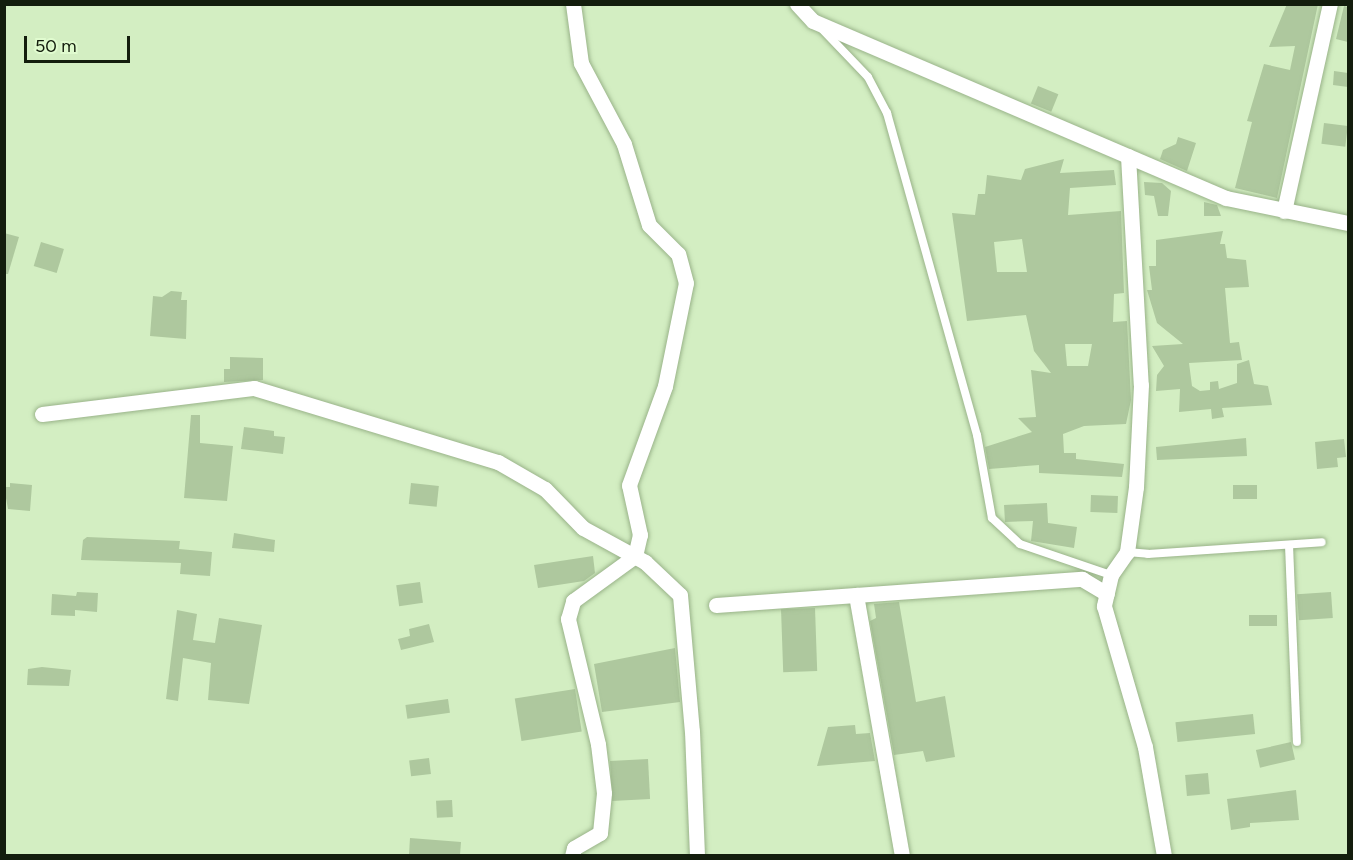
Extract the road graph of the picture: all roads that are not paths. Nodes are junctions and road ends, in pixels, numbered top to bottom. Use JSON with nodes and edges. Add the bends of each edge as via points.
{"nodes":[{"id":1,"x":573,"y":4,"type":"edge"},
{"id":2,"x":797,"y":4,"type":"edge"},
{"id":3,"x":1330,"y":4,"type":"edge"},
{"id":4,"x":813,"y":21,"type":"junction"},
{"id":5,"x":1128,"y":156,"type":"junction"},
{"id":6,"x":1284,"y":211,"type":"junction"},
{"id":7,"x":1348,"y":223,"type":"edge"},
{"id":8,"x":42,"y":414,"type":"dead end"},
{"id":9,"x":1322,"y":542,"type":"dead end"},
{"id":10,"x":1288,"y":545,"type":"junction"},
{"id":11,"x":1127,"y":552,"type":"junction"},
{"id":12,"x":635,"y":556,"type":"junction"},
{"id":13,"x":1111,"y":575,"type":"junction"},
{"id":14,"x":1107,"y":594,"type":"junction"},
{"id":15,"x":856,"y":595,"type":"junction"},
{"id":16,"x":716,"y":605,"type":"dead end"},
{"id":17,"x":1297,"y":742,"type":"dead end"},
{"id":18,"x":572,"y":855,"type":"edge"},
{"id":19,"x":698,"y":855,"type":"edge"},
{"id":20,"x":902,"y":855,"type":"edge"},
{"id":21,"x":1164,"y":855,"type":"edge"}],
"edges":[{"from":1,"to":12,"type":"street","via":[[581,63],[624,144],[649,225],[678,254],[686,283],[665,386],[629,485],[640,535]]},
{"from":2,"to":4,"type":"street"},
{"from":3,"to":6,"type":"street"},
{"from":4,"to":5,"type":"street"},
{"from":4,"to":13,"type":"lane","via":[[868,77],[887,112],[977,435],[992,519],[1020,544]]},
{"from":5,"to":6,"type":"street","via":[[1226,198]]},
{"from":5,"to":11,"type":"street","via":[[1141,385],[1136,487]]},
{"from":6,"to":7,"type":"street"},
{"from":8,"to":12,"type":"street","via":[[254,388],[281,393],[498,462],[546,489],[583,528]]},
{"from":9,"to":10,"type":"lane"},
{"from":10,"to":11,"type":"lane"},
{"from":10,"to":17,"type":"lane"},
{"from":11,"to":13,"type":"street"},
{"from":12,"to":18,"type":"street","via":[[573,601],[568,618],[598,744],[604,793],[600,833],[574,848]]},
{"from":12,"to":19,"type":"street","via":[[680,595]]},
{"from":13,"to":14,"type":"street"},
{"from":14,"to":15,"type":"street","via":[[1082,579]]},
{"from":14,"to":21,"type":"street","via":[[1104,606],[1145,747]]},
{"from":15,"to":16,"type":"street"},
{"from":15,"to":20,"type":"street"}]}
